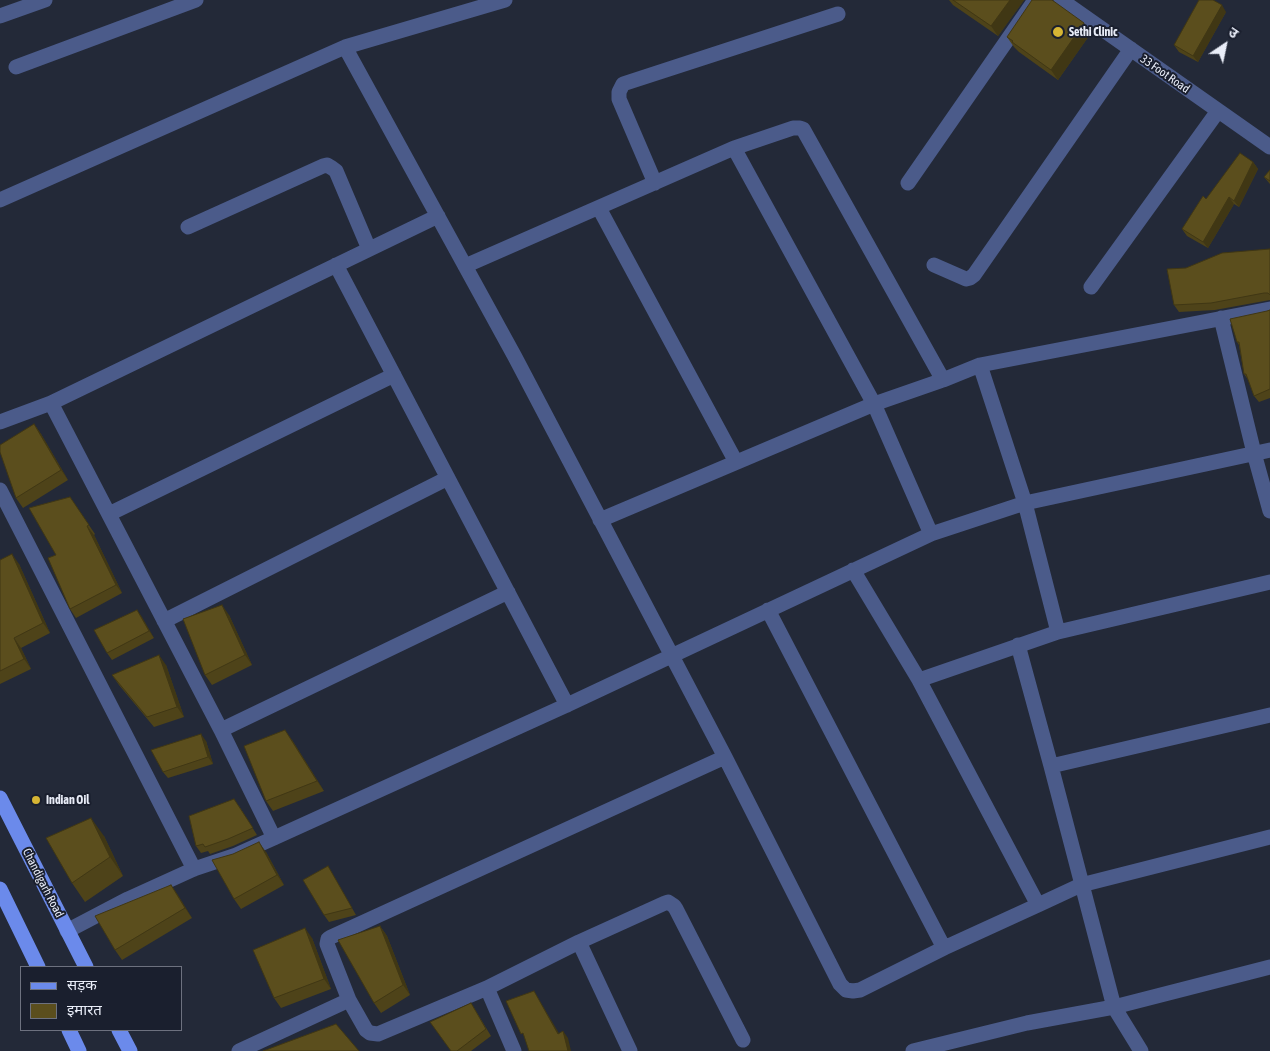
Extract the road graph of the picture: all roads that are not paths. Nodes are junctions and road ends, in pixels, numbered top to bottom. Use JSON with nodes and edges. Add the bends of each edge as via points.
{"nodes":[{"id":1,"x":45,"y":0,"type":"edge"},
{"id":2,"x":196,"y":0,"type":"edge"},
{"id":3,"x":505,"y":0,"type":"edge"},
{"id":4,"x":1035,"y":0,"type":"edge"},
{"id":5,"x":1063,"y":0,"type":"edge"},
{"id":6,"x":486,"y":3,"type":"edge"},
{"id":7,"x":838,"y":14,"type":"dead end"},
{"id":8,"x":0,"y":16,"type":"edge"},
{"id":9,"x":345,"y":47,"type":"junction"},
{"id":10,"x":1131,"y":49,"type":"junction"},
{"id":11,"x":16,"y":67,"type":"dead end"},
{"id":12,"x":1218,"y":111,"type":"junction"},
{"id":13,"x":1270,"y":147,"type":"edge"},
{"id":14,"x":734,"y":148,"type":"junction"},
{"id":15,"x":655,"y":183,"type":"junction"},
{"id":16,"x":908,"y":183,"type":"dead end"},
{"id":17,"x":0,"y":200,"type":"edge"},
{"id":18,"x":599,"y":208,"type":"junction"},
{"id":19,"x":438,"y":216,"type":"junction"},
{"id":20,"x":188,"y":227,"type":"dead end"},
{"id":21,"x":369,"y":249,"type":"junction"},
{"id":22,"x":336,"y":265,"type":"junction"},
{"id":23,"x":934,"y":265,"type":"dead end"},
{"id":24,"x":465,"y":266,"type":"junction"},
{"id":25,"x":1091,"y":287,"type":"dead end"},
{"id":26,"x":1270,"y":309,"type":"edge"},
{"id":27,"x":1222,"y":318,"type":"junction"},
{"id":28,"x":980,"y":365,"type":"junction"},
{"id":29,"x":394,"y":375,"type":"junction"},
{"id":30,"x":943,"y":380,"type":"junction"},
{"id":31,"x":50,"y":403,"type":"junction"},
{"id":32,"x":874,"y":404,"type":"junction"},
{"id":33,"x":0,"y":422,"type":"edge"},
{"id":34,"x":1270,"y":450,"type":"edge"},
{"id":35,"x":1254,"y":454,"type":"junction"},
{"id":36,"x":736,"y":462,"type":"junction"},
{"id":37,"x":448,"y":478,"type":"junction"},
{"id":38,"x":0,"y":490,"type":"edge"},
{"id":39,"x":1025,"y":503,"type":"junction"},
{"id":40,"x":1270,"y":511,"type":"edge"},
{"id":41,"x":109,"y":514,"type":"junction"},
{"id":42,"x":600,"y":520,"type":"junction"},
{"id":43,"x":931,"y":534,"type":"junction"},
{"id":44,"x":854,"y":570,"type":"junction"},
{"id":45,"x":1270,"y":582,"type":"edge"},
{"id":46,"x":508,"y":592,"type":"junction"},
{"id":47,"x":768,"y":610,"type":"junction"},
{"id":48,"x":164,"y":621,"type":"junction"},
{"id":49,"x":1058,"y":632,"type":"junction"},
{"id":50,"x":1018,"y":645,"type":"junction"},
{"id":51,"x":672,"y":656,"type":"junction"},
{"id":52,"x":919,"y":680,"type":"junction"},
{"id":53,"x":567,"y":705,"type":"junction"},
{"id":54,"x":1270,"y":715,"type":"edge"},
{"id":55,"x":221,"y":730,"type":"junction"},
{"id":56,"x":725,"y":757,"type":"junction"},
{"id":57,"x":1051,"y":766,"type":"junction"},
{"id":58,"x":0,"y":798,"type":"edge"},
{"id":59,"x":1270,"y":837,"type":"edge"},
{"id":60,"x":274,"y":838,"type":"junction"},
{"id":61,"x":194,"y":869,"type":"junction"},
{"id":62,"x":1081,"y":885,"type":"junction"},
{"id":63,"x":0,"y":889,"type":"edge"},
{"id":64,"x":1038,"y":904,"type":"junction"},
{"id":65,"x":67,"y":931,"type":"junction"},
{"id":66,"x":579,"y":942,"type":"junction"},
{"id":67,"x":944,"y":948,"type":"junction"},
{"id":68,"x":38,"y":966,"type":"edge"},
{"id":69,"x":85,"y":966,"type":"edge"},
{"id":70,"x":1270,"y":967,"type":"edge"},
{"id":71,"x":487,"y":988,"type":"junction"},
{"id":72,"x":349,"y":1000,"type":"junction"},
{"id":73,"x":1114,"y":1007,"type":"junction"},
{"id":74,"x":69,"y":1031,"type":"edge"},
{"id":75,"x":120,"y":1031,"type":"edge"},
{"id":76,"x":743,"y":1040,"type":"dead end"},
{"id":77,"x":79,"y":1051,"type":"edge"},
{"id":78,"x":130,"y":1051,"type":"edge"},
{"id":79,"x":239,"y":1051,"type":"edge"},
{"id":80,"x":514,"y":1051,"type":"edge"},
{"id":81,"x":630,"y":1051,"type":"edge"},
{"id":82,"x":913,"y":1051,"type":"edge"},
{"id":83,"x":1141,"y":1051,"type":"edge"}],
"edges":[{"from":1,"to":8,"type":"street"},
{"from":2,"to":11,"type":"street"},
{"from":3,"to":6,"type":"street"},
{"from":4,"to":16,"type":"street"},
{"from":5,"to":10,"type":"street","name":"33 Foot Road"},
{"from":6,"to":9,"type":"street"},
{"from":7,"to":15,"type":"street","via":[[623,84],[620,99]]},
{"from":9,"to":17,"type":"street"},
{"from":9,"to":19,"type":"street"},
{"from":10,"to":12,"type":"street","name":"33 Foot Road"},
{"from":10,"to":23,"type":"street","via":[[974,275],[966,279]]},
{"from":12,"to":13,"type":"street","name":"33 Foot Road"},
{"from":12,"to":25,"type":"street"},
{"from":14,"to":15,"type":"street"},
{"from":14,"to":30,"type":"street","via":[[793,128],[803,129]]},
{"from":14,"to":32,"type":"street"},
{"from":15,"to":18,"type":"street"},
{"from":18,"to":24,"type":"street"},
{"from":18,"to":36,"type":"street"},
{"from":19,"to":21,"type":"street"},
{"from":19,"to":24,"type":"street"},
{"from":20,"to":21,"type":"street","via":[[327,165],[336,171]]},
{"from":21,"to":22,"type":"street"},
{"from":22,"to":29,"type":"street"},
{"from":22,"to":31,"type":"street"},
{"from":24,"to":42,"type":"street"},
{"from":26,"to":27,"type":"street"},
{"from":27,"to":28,"type":"street"},
{"from":27,"to":35,"type":"street"},
{"from":28,"to":30,"type":"street"},
{"from":28,"to":39,"type":"street"},
{"from":29,"to":37,"type":"street"},
{"from":29,"to":41,"type":"street"},
{"from":30,"to":32,"type":"street"},
{"from":31,"to":33,"type":"street"},
{"from":31,"to":41,"type":"street"},
{"from":32,"to":36,"type":"street"},
{"from":32,"to":43,"type":"street"},
{"from":34,"to":35,"type":"street"},
{"from":35,"to":39,"type":"street"},
{"from":35,"to":40,"type":"street"},
{"from":36,"to":42,"type":"street"},
{"from":37,"to":46,"type":"street"},
{"from":37,"to":48,"type":"street"},
{"from":38,"to":61,"type":"street"},
{"from":39,"to":43,"type":"street"},
{"from":39,"to":49,"type":"street"},
{"from":41,"to":48,"type":"street"},
{"from":42,"to":51,"type":"street"},
{"from":43,"to":44,"type":"street"},
{"from":44,"to":47,"type":"street"},
{"from":44,"to":52,"type":"street"},
{"from":45,"to":49,"type":"street"},
{"from":46,"to":53,"type":"street"},
{"from":46,"to":55,"type":"street"},
{"from":47,"to":51,"type":"street"},
{"from":47,"to":67,"type":"street"},
{"from":48,"to":55,"type":"street"},
{"from":49,"to":50,"type":"street"},
{"from":50,"to":52,"type":"street"},
{"from":50,"to":57,"type":"street"},
{"from":51,"to":53,"type":"street"},
{"from":51,"to":56,"type":"street"},
{"from":52,"to":64,"type":"street"},
{"from":53,"to":60,"type":"street"},
{"from":54,"to":57,"type":"street"},
{"from":55,"to":60,"type":"street"},
{"from":56,"to":67,"type":"street","via":[[844,989],[860,990]]},
{"from":56,"to":72,"type":"street","via":[[331,936],[327,944]]},
{"from":57,"to":62,"type":"street"},
{"from":58,"to":65,"type":"main road","name":"Chandigarh Road"},
{"from":59,"to":62,"type":"street"},
{"from":60,"to":61,"type":"street"},
{"from":61,"to":65,"type":"street"},
{"from":62,"to":64,"type":"street"},
{"from":62,"to":73,"type":"street"},
{"from":63,"to":68,"type":"main road"},
{"from":64,"to":67,"type":"street"},
{"from":65,"to":69,"type":"main road","name":"Chandigarh Road"},
{"from":66,"to":71,"type":"street"},
{"from":66,"to":76,"type":"street","via":[[665,902],[671,904]]},
{"from":66,"to":81,"type":"street"},
{"from":70,"to":73,"type":"street"},
{"from":71,"to":72,"type":"street","via":[[378,1034],[370,1034],[366,1030]]},
{"from":71,"to":80,"type":"street"},
{"from":72,"to":79,"type":"street"},
{"from":73,"to":82,"type":"street","via":[[1027,1023]]},
{"from":73,"to":83,"type":"street"},
{"from":74,"to":77,"type":"main road"},
{"from":75,"to":78,"type":"main road"}]}
